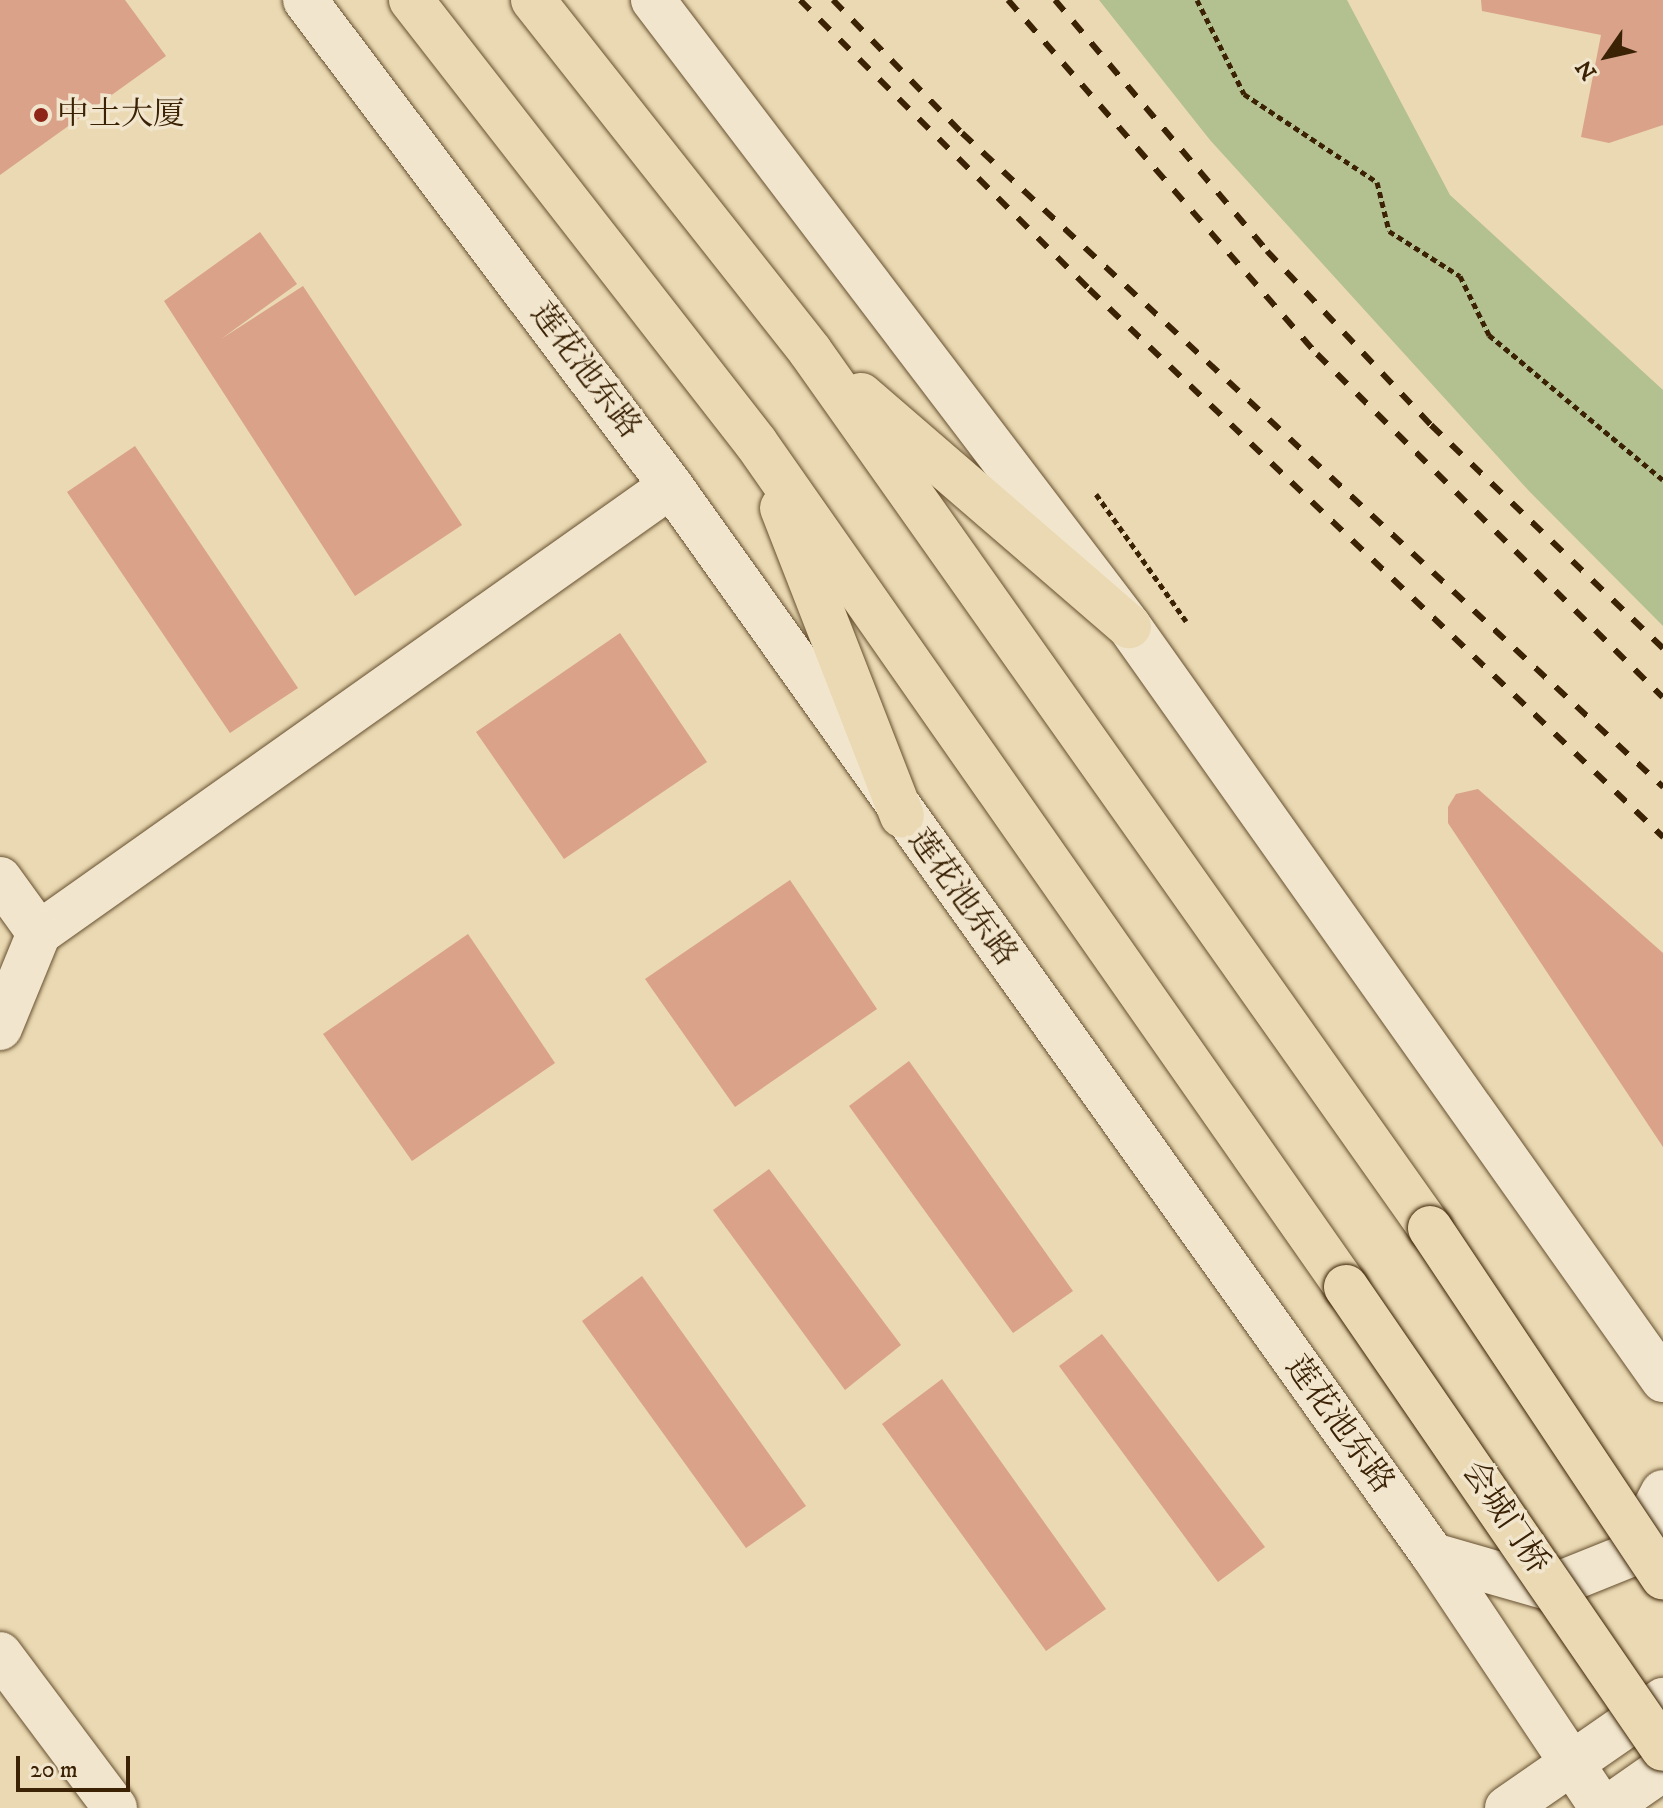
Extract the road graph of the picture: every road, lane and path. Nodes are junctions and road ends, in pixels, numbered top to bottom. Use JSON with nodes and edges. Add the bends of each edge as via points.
{"nodes":[{"id":1,"x":305,"y":0,"type":"edge"},
{"id":2,"x":411,"y":0,"type":"edge"},
{"id":3,"x":533,"y":0,"type":"edge"},
{"id":4,"x":653,"y":0,"type":"edge"},
{"id":5,"x":1197,"y":0,"type":"edge"},
{"id":6,"x":810,"y":351,"type":"junction"},
{"id":7,"x":756,"y":443,"type":"junction"},
{"id":8,"x":1663,"y":480,"type":"edge"},
{"id":9,"x":671,"y":486,"type":"junction"},
{"id":10,"x":1096,"y":494,"type":"dead end"},
{"id":11,"x":1186,"y":621,"type":"dead end"},
{"id":12,"x":1129,"y":626,"type":"junction"},
{"id":13,"x":902,"y":815,"type":"junction"},
{"id":14,"x":0,"y":879,"type":"edge"},
{"id":15,"x":39,"y":933,"type":"junction"},
{"id":16,"x":0,"y":1028,"type":"edge"},
{"id":17,"x":1662,"y":1387,"type":"edge"},
{"id":18,"x":1663,"y":1492,"type":"edge"},
{"id":19,"x":1433,"y":1555,"type":"junction"},
{"id":20,"x":1663,"y":1578,"type":"edge"},
{"id":21,"x":0,"y":1654,"type":"edge"},
{"id":22,"x":1663,"y":1700,"type":"edge"},
{"id":23,"x":1663,"y":1749,"type":"edge"},
{"id":24,"x":1572,"y":1764,"type":"junction"},
{"id":25,"x":1663,"y":1769,"type":"edge"},
{"id":26,"x":115,"y":1808,"type":"edge"},
{"id":27,"x":1507,"y":1808,"type":"edge"},
{"id":28,"x":1604,"y":1808,"type":"edge"}],
"edges":[{"from":1,"to":9,"type":"street","name":"莲花池东路"},
{"from":2,"to":7,"type":"highway"},
{"from":3,"to":6,"type":"highway"},
{"from":4,"to":12,"type":"street"},
{"from":5,"to":8,"type":"path","via":[[1244,94],[1377,182],[1389,231],[1460,276],[1489,335]]},
{"from":6,"to":12,"type":"highway"},
{"from":6,"to":20,"type":"highway","bridge":true,"via":[[1430,1228]]},
{"from":7,"to":13,"type":"highway"},
{"from":7,"to":23,"type":"highway","name":"会城门桥","bridge":true},
{"from":9,"to":13,"type":"street","name":"莲花池东路"},
{"from":9,"to":15,"type":"street"},
{"from":10,"to":11,"type":"path"},
{"from":12,"to":17,"type":"street"},
{"from":13,"to":19,"type":"street","name":"莲花池东路"},
{"from":14,"to":15,"type":"street"},
{"from":15,"to":16,"type":"street"},
{"from":18,"to":19,"type":"street","via":[[1630,1555],[1548,1588]]},
{"from":19,"to":24,"type":"street","name":"莲花池东路"},
{"from":21,"to":26,"type":"street"},
{"from":22,"to":24,"type":"street"},
{"from":24,"to":27,"type":"street"},
{"from":24,"to":28,"type":"street","name":"莲花池东路"},
{"from":25,"to":28,"type":"street"}]}
